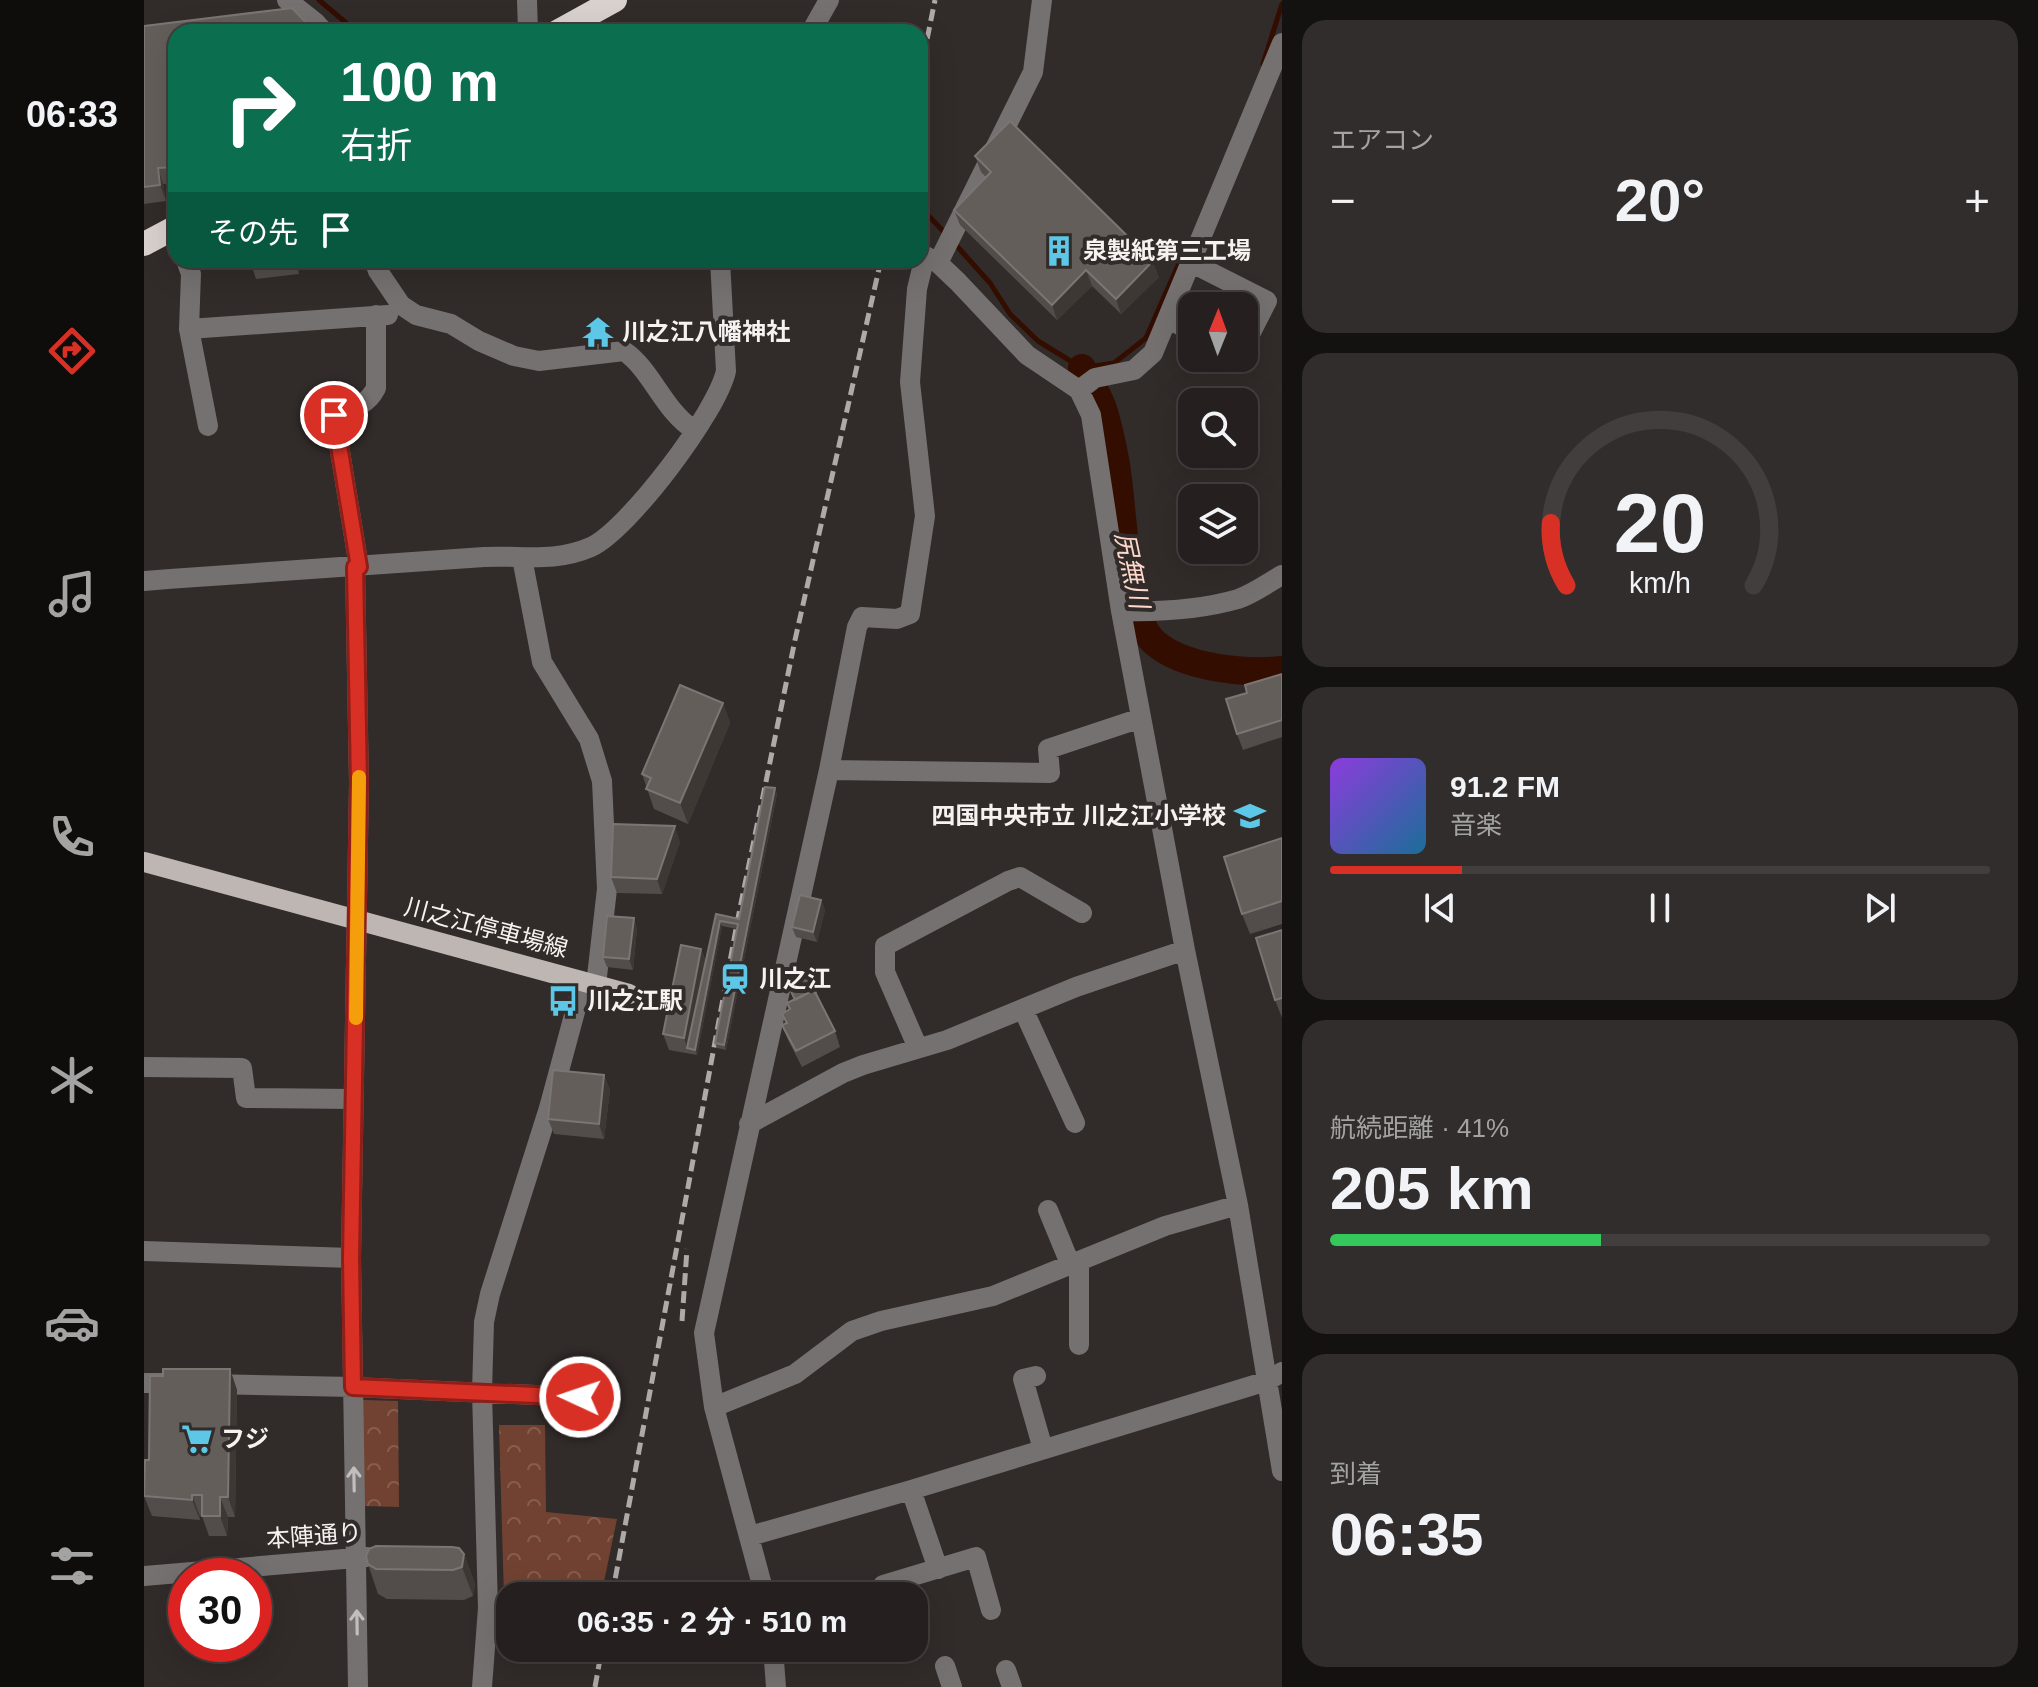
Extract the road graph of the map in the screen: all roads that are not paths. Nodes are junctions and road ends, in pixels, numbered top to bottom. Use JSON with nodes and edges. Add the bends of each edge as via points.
{"nodes":[{"id":1,"x":287,"y":0,"type":"edge"},
{"id":2,"x":527,"y":0,"type":"edge"},
{"id":3,"x":615,"y":0,"type":"edge"},
{"id":4,"x":829,"y":0,"type":"edge"},
{"id":5,"x":1042,"y":0,"type":"edge"},
{"id":6,"x":317,"y":24,"type":"edge"},
{"id":7,"x":528,"y":24,"type":"edge"},
{"id":8,"x":572,"y":24,"type":"edge"},
{"id":9,"x":816,"y":24,"type":"edge"},
{"id":10,"x":1282,"y":43,"type":"edge"},
{"id":11,"x":168,"y":234,"type":"edge"},
{"id":12,"x":144,"y":244,"type":"edge"},
{"id":13,"x":936,"y":251,"type":"edge"},
{"id":14,"x":1192,"y":263,"type":"junction"},
{"id":15,"x":189,"y":268,"type":"edge"},
{"id":16,"x":377,"y":268,"type":"edge"},
{"id":17,"x":720,"y":268,"type":"edge"},
{"id":18,"x":928,"y":268,"type":"edge"},
{"id":19,"x":1249,"y":292,"type":"edge"},
{"id":20,"x":1258,"y":296,"type":"edge"},
{"id":21,"x":376,"y":315,"type":"junction"},
{"id":22,"x":416,"y":315,"type":"junction"},
{"id":23,"x":1169,"y":319,"type":"junction"},
{"id":24,"x":1258,"y":319,"type":"edge"},
{"id":25,"x":1178,"y":324,"type":"edge"},
{"id":26,"x":189,"y":329,"type":"junction"},
{"id":27,"x":1087,"y":384,"type":"junction"},
{"id":28,"x":208,"y":426,"type":"dead end"},
{"id":29,"x":694,"y":430,"type":"junction"},
{"id":30,"x":522,"y":558,"type":"junction"},
{"id":31,"x":357,"y":567,"type":"junction"},
{"id":32,"x":1282,"y":575,"type":"edge"},
{"id":33,"x":144,"y":581,"type":"edge"},
{"id":34,"x":1121,"y":611,"type":"junction"},
{"id":35,"x":1141,"y":718,"type":"junction"},
{"id":36,"x":829,"y":770,"type":"junction"},
{"id":37,"x":144,"y":862,"type":"edge"},
{"id":38,"x":1082,"y":913,"type":"dead end"},
{"id":39,"x":358,"y":920,"type":"junction"},
{"id":40,"x":1185,"y":950,"type":"junction"},
{"id":41,"x":589,"y":984,"type":"junction"},
{"id":42,"x":629,"y":994,"type":"dead end"},
{"id":43,"x":1023,"y":1009,"type":"junction"},
{"id":44,"x":918,"y":1048,"type":"junction"},
{"id":45,"x":144,"y":1067,"type":"edge"},
{"id":46,"x":354,"y":1099,"type":"junction"},
{"id":47,"x":1075,"y":1123,"type":"dead end"},
{"id":48,"x":749,"y":1124,"type":"junction"},
{"id":49,"x":1238,"y":1205,"type":"junction"},
{"id":50,"x":1048,"y":1210,"type":"dead end"},
{"id":51,"x":144,"y":1251,"type":"edge"},
{"id":52,"x":351,"y":1258,"type":"junction"},
{"id":53,"x":1075,"y":1264,"type":"junction"},
{"id":54,"x":1079,"y":1345,"type":"dead end"},
{"id":55,"x":1036,"y":1376,"type":"dead end"},
{"id":56,"x":1274,"y":1376,"type":"edge"},
{"id":57,"x":144,"y":1383,"type":"edge"},
{"id":58,"x":353,"y":1387,"type":"junction"},
{"id":59,"x":482,"y":1392,"type":"junction"},
{"id":60,"x":580,"y":1397,"type":"dead end"},
{"id":61,"x":714,"y":1407,"type":"junction"},
{"id":62,"x":1043,"y":1449,"type":"junction"},
{"id":63,"x":1282,"y":1471,"type":"edge"},
{"id":64,"x":911,"y":1490,"type":"junction"},
{"id":65,"x":750,"y":1536,"type":"junction"},
{"id":66,"x":355,"y":1557,"type":"junction"},
{"id":67,"x":385,"y":1557,"type":"edge"},
{"id":68,"x":938,"y":1569,"type":"junction"},
{"id":69,"x":144,"y":1576,"type":"edge"},
{"id":70,"x":762,"y":1582,"type":"edge"},
{"id":71,"x":893,"y":1582,"type":"edge"},
{"id":72,"x":991,"y":1610,"type":"dead end"},
{"id":73,"x":774,"y":1662,"type":"edge"},
{"id":74,"x":945,"y":1666,"type":"dead end"},
{"id":75,"x":358,"y":1687,"type":"edge"},
{"id":76,"x":482,"y":1687,"type":"edge"},
{"id":77,"x":776,"y":1687,"type":"edge"},
{"id":78,"x":952,"y":1687,"type":"edge"}],
"edges":[{"from":1,"to":6,"type":"street"},
{"from":2,"to":7,"type":"street"},
{"from":3,"to":8,"type":"highway"},
{"from":4,"to":9,"type":"street"},
{"from":5,"to":13,"type":"street","via":[[1033,72]]},
{"from":10,"to":14,"type":"street"},
{"from":11,"to":12,"type":"highway"},
{"from":13,"to":27,"type":"street","via":[[1027,355]]},
{"from":14,"to":19,"type":"street"},
{"from":14,"to":23,"type":"street"},
{"from":15,"to":26,"type":"street"},
{"from":16,"to":22,"type":"street","via":[[401,305]]},
{"from":17,"to":29,"type":"street","via":[[726,371],[722,387]]},
{"from":18,"to":36,"type":"street","via":[[917,289],[910,382],[925,516],[910,614],[897,619],[862,617]]},
{"from":20,"to":24,"type":"street","via":[[1267,301]]},
{"from":21,"to":22,"type":"street"},
{"from":21,"to":26,"type":"street"},
{"from":21,"to":31,"type":"street","via":[[376,388],[359,407],[334,415]]},
{"from":22,"to":29,"type":"street","via":[[451,324],[514,356],[539,361],[624,351]]},
{"from":23,"to":25,"type":"street"},
{"from":23,"to":27,"type":"street","via":[[1153,353],[1134,370]]},
{"from":26,"to":28,"type":"street"},
{"from":27,"to":34,"type":"street"},
{"from":29,"to":30,"type":"street","via":[[613,534],[562,557]]},
{"from":30,"to":31,"type":"street"},
{"from":30,"to":41,"type":"street","via":[[542,662],[589,739],[602,781],[607,889]]},
{"from":31,"to":33,"type":"street"},
{"from":31,"to":39,"type":"street"},
{"from":32,"to":34,"type":"street","via":[[1241,598],[1154,612]]},
{"from":34,"to":35,"type":"street"},
{"from":35,"to":36,"type":"street","via":[[1048,749],[1050,773]]},
{"from":35,"to":40,"type":"street"},
{"from":36,"to":48,"type":"street"},
{"from":37,"to":39,"type":"main road","name":"川之江停車場線"},
{"from":38,"to":44,"type":"street","via":[[1020,877],[885,946],[885,972]]},
{"from":39,"to":41,"type":"main road","name":"川之江停車場線"},
{"from":39,"to":46,"type":"street"},
{"from":40,"to":43,"type":"street"},
{"from":40,"to":49,"type":"street"},
{"from":41,"to":42,"type":"main road","name":"川之江停車場線"},
{"from":41,"to":59,"type":"street","via":[[490,1294]]},
{"from":43,"to":44,"type":"street"},
{"from":43,"to":47,"type":"street"},
{"from":44,"to":48,"type":"street","via":[[843,1073]]},
{"from":45,"to":46,"type":"street","via":[[242,1068],[246,1098]]},
{"from":46,"to":52,"type":"street"},
{"from":48,"to":61,"type":"street","via":[[704,1333]]},
{"from":49,"to":53,"type":"street","via":[[1165,1226]]},
{"from":49,"to":56,"type":"street"},
{"from":50,"to":53,"type":"street"},
{"from":51,"to":52,"type":"street"},
{"from":52,"to":58,"type":"street"},
{"from":53,"to":54,"type":"street"},
{"from":53,"to":61,"type":"street","via":[[993,1296],[852,1331],[795,1374]]},
{"from":55,"to":62,"type":"street","via":[[1023,1379]]},
{"from":56,"to":62,"type":"street"},
{"from":56,"to":63,"type":"street"},
{"from":57,"to":58,"type":"street"},
{"from":58,"to":59,"type":"street"},
{"from":66,"to":58,"type":"street","one_way":true},
{"from":59,"to":60,"type":"street"},
{"from":59,"to":76,"type":"street","via":[[481,1558],[488,1608]]},
{"from":61,"to":65,"type":"street"},
{"from":62,"to":64,"type":"street"},
{"from":64,"to":65,"type":"street"},
{"from":64,"to":68,"type":"street"},
{"from":65,"to":70,"type":"street"},
{"from":66,"to":67,"type":"street","name":"本陣通り"},
{"from":66,"to":69,"type":"street","name":"本陣通り"},
{"from":75,"to":66,"type":"street","one_way":true},
{"from":68,"to":71,"type":"street"},
{"from":68,"to":72,"type":"street","via":[[976,1557]]},
{"from":73,"to":77,"type":"street"},
{"from":74,"to":78,"type":"street"}]}
